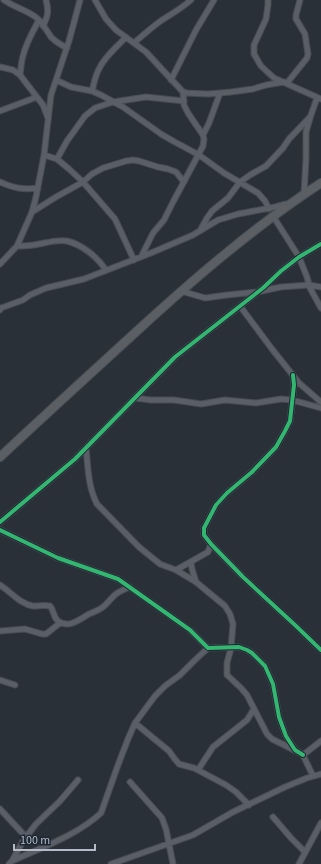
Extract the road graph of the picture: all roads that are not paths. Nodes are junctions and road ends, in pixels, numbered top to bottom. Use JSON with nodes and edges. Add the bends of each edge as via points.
{"nodes":[{"id":1,"x":4,"y":0,"type":"edge"},
{"id":2,"x":46,"y":0,"type":"edge"},
{"id":3,"x":80,"y":0,"type":"edge"},
{"id":4,"x":95,"y":0,"type":"edge"},
{"id":5,"x":191,"y":0,"type":"edge"},
{"id":6,"x":214,"y":0,"type":"edge"},
{"id":7,"x":268,"y":0,"type":"edge"},
{"id":8,"x":300,"y":0,"type":"edge"},
{"id":9,"x":39,"y":20,"type":"junction"},
{"id":10,"x":44,"y":26,"type":"junction"},
{"id":11,"x":126,"y":37,"type":"junction"},
{"id":12,"x":134,"y":43,"type":"junction"},
{"id":13,"x":67,"y":48,"type":"junction"},
{"id":14,"x":0,"y":67,"type":"edge"},
{"id":15,"x":20,"y":75,"type":"junction"},
{"id":16,"x":56,"y":80,"type":"junction"},
{"id":17,"x":171,"y":80,"type":"junction"},
{"id":18,"x":285,"y":82,"type":"junction"},
{"id":19,"x":92,"y":91,"type":"junction"},
{"id":20,"x":183,"y":92,"type":"junction"},
{"id":21,"x":220,"y":93,"type":"junction"},
{"id":22,"x":37,"y":97,"type":"junction"},
{"id":23,"x":319,"y":98,"type":"edge"},
{"id":24,"x":184,"y":101,"type":"junction"},
{"id":25,"x":113,"y":102,"type":"junction"},
{"id":26,"x":0,"y":111,"type":"edge"},
{"id":27,"x":310,"y":117,"type":"junction"},
{"id":28,"x":49,"y":119,"type":"junction"},
{"id":29,"x":203,"y":135,"type":"junction"},
{"id":30,"x":44,"y":155,"type":"junction"},
{"id":31,"x":199,"y":155,"type":"junction"},
{"id":32,"x":57,"y":159,"type":"junction"},
{"id":33,"x":0,"y":182,"type":"edge"},
{"id":34,"x":83,"y":182,"type":"junction"},
{"id":35,"x":184,"y":182,"type":"junction"},
{"id":36,"x":240,"y":182,"type":"junction"},
{"id":37,"x":321,"y":183,"type":"edge"},
{"id":38,"x":38,"y":188,"type":"junction"},
{"id":39,"x":304,"y":194,"type":"junction"},
{"id":40,"x":36,"y":197,"type":"junction"},
{"id":41,"x":44,"y":204,"type":"junction"},
{"id":42,"x":32,"y":212,"type":"junction"},
{"id":43,"x":271,"y":212,"type":"junction"},
{"id":44,"x":201,"y":230,"type":"junction"},
{"id":45,"x":321,"y":244,"type":"edge"},
{"id":46,"x":17,"y":246,"type":"junction"},
{"id":47,"x":141,"y":257,"type":"junction"},
{"id":48,"x":299,"y":257,"type":"junction"},
{"id":49,"x":134,"y":260,"type":"junction"},
{"id":50,"x":0,"y":264,"type":"edge"},
{"id":51,"x":106,"y":270,"type":"junction"},
{"id":52,"x":309,"y":285,"type":"junction"},
{"id":53,"x":321,"y":287,"type":"edge"},
{"id":54,"x":181,"y":291,"type":"junction"},
{"id":55,"x":258,"y":292,"type":"junction"},
{"id":56,"x":240,"y":306,"type":"junction"},
{"id":57,"x":321,"y":308,"type":"edge"},
{"id":58,"x":0,"y":310,"type":"edge"},
{"id":59,"x":293,"y":375,"type":"junction"},
{"id":60,"x":135,"y":398,"type":"junction"},
{"id":61,"x":292,"y":400,"type":"junction"},
{"id":62,"x":321,"y":402,"type":"edge"},
{"id":63,"x":321,"y":408,"type":"edge"},
{"id":64,"x":86,"y":448,"type":"junction"},
{"id":65,"x":0,"y":457,"type":"edge"},
{"id":66,"x":0,"y":522,"type":"edge"},
{"id":67,"x":0,"y":530,"type":"edge"},
{"id":68,"x":211,"y":544,"type":"junction"},
{"id":69,"x":191,"y":563,"type":"junction"},
{"id":70,"x":176,"y":570,"type":"junction"},
{"id":71,"x":196,"y":582,"type":"junction"},
{"id":72,"x":0,"y":585,"type":"edge"},
{"id":73,"x":130,"y":587,"type":"junction"},
{"id":74,"x":60,"y":622,"type":"junction"},
{"id":75,"x":0,"y":631,"type":"edge"},
{"id":76,"x":208,"y":648,"type":"junction"},
{"id":77,"x":231,"y":648,"type":"junction"},
{"id":78,"x":321,"y":650,"type":"edge"},
{"id":79,"x":0,"y":680,"type":"edge"},
{"id":80,"x":15,"y":685,"type":"dead end"},
{"id":81,"x":254,"y":710,"type":"junction"},
{"id":82,"x":136,"y":723,"type":"junction"},
{"id":83,"x":321,"y":741,"type":"edge"},
{"id":84,"x":295,"y":750,"type":"junction"},
{"id":85,"x":303,"y":755,"type":"junction"},
{"id":86,"x":198,"y":770,"type":"junction"},
{"id":87,"x":321,"y":774,"type":"edge"},
{"id":88,"x":313,"y":776,"type":"junction"},
{"id":89,"x":78,"y":780,"type":"dead end"},
{"id":90,"x":130,"y":782,"type":"dead end"},
{"id":91,"x":249,"y":805,"type":"junction"},
{"id":92,"x":0,"y":809,"type":"edge"},
{"id":93,"x":274,"y":817,"type":"dead end"},
{"id":94,"x":321,"y":823,"type":"edge"},
{"id":95,"x":26,"y":837,"type":"junction"},
{"id":96,"x":169,"y":844,"type":"junction"},
{"id":97,"x":305,"y":852,"type":"junction"},
{"id":98,"x":10,"y":863,"type":"edge"},
{"id":99,"x":111,"y":864,"type":"edge"},
{"id":100,"x":173,"y":864,"type":"edge"},
{"id":101,"x":299,"y":864,"type":"edge"}],
"edges":[{"from":1,"to":9,"type":"street"},
{"from":2,"to":10,"type":"street","via":[[48,16]]},
{"from":3,"to":13,"type":"street"},
{"from":4,"to":11,"type":"street","via":[[106,19]]},
{"from":5,"to":12,"type":"street","via":[[145,32]]},
{"from":6,"to":17,"type":"street"},
{"from":7,"to":18,"type":"street","via":[[266,20],[254,45],[254,54],[261,66],[274,78]]},
{"from":8,"to":18,"type":"street","via":[[296,19],[304,34],[308,54]]},
{"from":9,"to":10,"type":"street"},
{"from":9,"to":15,"type":"street","via":[[26,45]]},
{"from":10,"to":13,"type":"street","via":[[52,38]]},
{"from":11,"to":12,"type":"street"},
{"from":11,"to":19,"type":"street","via":[[101,65]]},
{"from":12,"to":17,"type":"street","via":[[146,52]]},
{"from":13,"to":16,"type":"street"},
{"from":14,"to":15,"type":"street","via":[[13,70]]},
{"from":15,"to":22,"type":"street"},
{"from":16,"to":19,"type":"street","via":[[71,87]]},
{"from":16,"to":28,"type":"street","via":[[51,95]]},
{"from":17,"to":20,"type":"street"},
{"from":18,"to":21,"type":"street"},
{"from":18,"to":23,"type":"street"},
{"from":19,"to":25,"type":"street"},
{"from":20,"to":21,"type":"street"},
{"from":20,"to":24,"type":"street"},
{"from":21,"to":29,"type":"street"},
{"from":22,"to":26,"type":"street"},
{"from":22,"to":28,"type":"street"},
{"from":23,"to":27,"type":"street"},
{"from":24,"to":25,"type":"street","via":[[146,97]]},
{"from":24,"to":29,"type":"street","via":[[188,113]]},
{"from":25,"to":31,"type":"street"},
{"from":25,"to":32,"type":"street","via":[[95,108],[85,116]]},
{"from":27,"to":36,"type":"street","via":[[266,166]]},
{"from":27,"to":39,"type":"street","via":[[306,132]]},
{"from":28,"to":30,"type":"street"},
{"from":29,"to":31,"type":"street","via":[[203,146]]},
{"from":30,"to":32,"type":"street"},
{"from":30,"to":38,"type":"street"},
{"from":31,"to":35,"type":"street"},
{"from":31,"to":36,"type":"street"},
{"from":32,"to":34,"type":"street"},
{"from":33,"to":38,"type":"street","via":[[20,189]]},
{"from":34,"to":35,"type":"street","via":[[103,168],[133,160],[168,168],[176,172]]},
{"from":34,"to":41,"type":"street"},
{"from":34,"to":49,"type":"street","via":[[115,219]]},
{"from":35,"to":47,"type":"street"},
{"from":36,"to":43,"type":"street","via":[[258,193]]},
{"from":36,"to":44,"type":"street","via":[[228,198],[212,211]]},
{"from":37,"to":39,"type":"highway"},
{"from":38,"to":40,"type":"street"},
{"from":39,"to":43,"type":"highway"},
{"from":40,"to":41,"type":"street"},
{"from":40,"to":42,"type":"street"},
{"from":41,"to":42,"type":"street"},
{"from":42,"to":46,"type":"street"},
{"from":43,"to":44,"type":"street","via":[[238,214],[218,220]]},
{"from":43,"to":48,"type":"street"},
{"from":43,"to":54,"type":"highway","via":[[248,236]]},
{"from":44,"to":47,"type":"street"},
{"from":45,"to":48,"type":"street"},
{"from":46,"to":50,"type":"street"},
{"from":46,"to":51,"type":"street","via":[[66,241],[81,247]]},
{"from":47,"to":49,"type":"street"},
{"from":48,"to":52,"type":"street"},
{"from":48,"to":55,"type":"street"},
{"from":49,"to":51,"type":"street"},
{"from":51,"to":58,"type":"street","via":[[30,294]]},
{"from":52,"to":53,"type":"street"},
{"from":52,"to":55,"type":"street"},
{"from":52,"to":57,"type":"street"},
{"from":54,"to":55,"type":"street","via":[[205,298]]},
{"from":54,"to":65,"type":"highway"},
{"from":55,"to":56,"type":"street"},
{"from":56,"to":59,"type":"street"},
{"from":56,"to":60,"type":"street","via":[[175,357]]},
{"from":59,"to":61,"type":"street"},
{"from":59,"to":62,"type":"street"},
{"from":60,"to":61,"type":"street","via":[[201,404],[225,400],[256,403]]},
{"from":60,"to":64,"type":"street"},
{"from":61,"to":63,"type":"street"},
{"from":61,"to":68,"type":"street","via":[[290,421],[276,447],[216,505],[211,513],[204,528],[204,535]]},
{"from":64,"to":66,"type":"street"},
{"from":64,"to":70,"type":"street","via":[[90,482],[97,504],[160,564]]},
{"from":67,"to":73,"type":"street","via":[[58,558],[118,579]]},
{"from":68,"to":69,"type":"street","via":[[208,552]]},
{"from":68,"to":78,"type":"street"},
{"from":69,"to":70,"type":"street"},
{"from":69,"to":71,"type":"street"},
{"from":70,"to":71,"type":"street"},
{"from":71,"to":77,"type":"street","via":[[225,606],[230,614],[233,624]]},
{"from":72,"to":74,"type":"street","via":[[27,604],[50,606],[56,620]]},
{"from":73,"to":74,"type":"street","via":[[117,593],[103,607],[80,620],[66,624]]},
{"from":73,"to":76,"type":"street","via":[[190,630]]},
{"from":74,"to":75,"type":"street","via":[[46,634],[24,629]]},
{"from":76,"to":77,"type":"street"},
{"from":76,"to":82,"type":"street","via":[[155,696]]},
{"from":77,"to":81,"type":"street","via":[[227,675],[247,695]]},
{"from":77,"to":84,"type":"street","via":[[247,650],[265,666],[273,684],[279,717]]},
{"from":79,"to":80,"type":"street"},
{"from":81,"to":84,"type":"street","via":[[272,739]]},
{"from":81,"to":86,"type":"street","via":[[247,720],[213,747]]},
{"from":82,"to":86,"type":"street","via":[[169,751],[179,764]]},
{"from":82,"to":98,"type":"street","via":[[120,758],[102,813],[75,832]]},
{"from":83,"to":85,"type":"street"},
{"from":84,"to":85,"type":"street"},
{"from":85,"to":88,"type":"street"},
{"from":86,"to":91,"type":"street","via":[[226,785]]},
{"from":87,"to":88,"type":"street"},
{"from":88,"to":91,"type":"street"},
{"from":89,"to":95,"type":"street"},
{"from":90,"to":96,"type":"street","via":[[162,818]]},
{"from":91,"to":96,"type":"street","via":[[193,835]]},
{"from":92,"to":95,"type":"street"},
{"from":93,"to":97,"type":"street"},
{"from":94,"to":97,"type":"street"},
{"from":95,"to":98,"type":"street"},
{"from":96,"to":99,"type":"street"},
{"from":96,"to":100,"type":"street"},
{"from":97,"to":101,"type":"street"}]}
